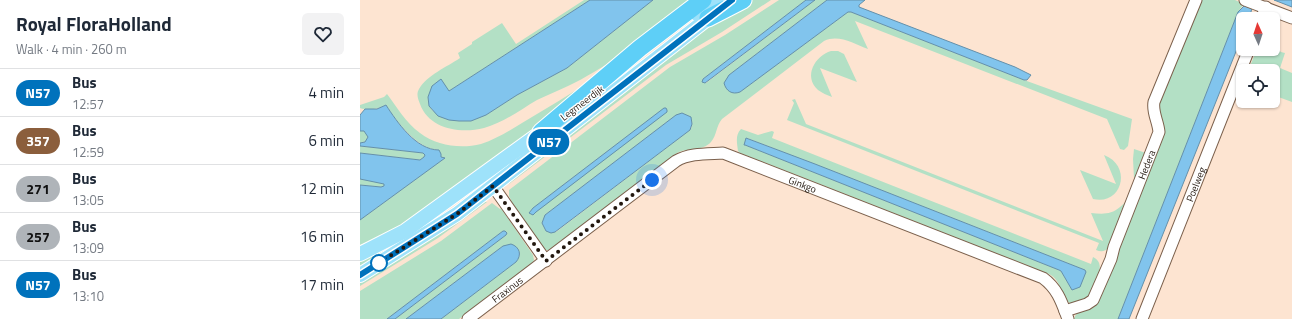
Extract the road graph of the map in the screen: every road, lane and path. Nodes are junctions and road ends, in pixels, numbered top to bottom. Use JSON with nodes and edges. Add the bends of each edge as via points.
{"nodes":[{"id":1,"x":703,"y":0,"type":"edge"},
{"id":2,"x":716,"y":0,"type":"edge"},
{"id":3,"x":732,"y":0,"type":"edge"},
{"id":4,"x":743,"y":0,"type":"edge"},
{"id":5,"x":1196,"y":0,"type":"edge"},
{"id":6,"x":1245,"y":0,"type":"edge"},
{"id":7,"x":1263,"y":6,"type":"junction"},
{"id":8,"x":1262,"y":12,"type":"edge"},
{"id":9,"x":708,"y":18,"type":"junction"},
{"id":10,"x":1292,"y":18,"type":"edge"},
{"id":11,"x":1246,"y":56,"type":"edge"},
{"id":12,"x":541,"y":132,"type":"junction"},
{"id":13,"x":489,"y":180,"type":"junction"},
{"id":14,"x":360,"y":254,"type":"edge"},
{"id":15,"x":546,"y":261,"type":"junction"},
{"id":16,"x":360,"y":275,"type":"edge"},
{"id":17,"x":1067,"y":315,"type":"edge"},
{"id":18,"x":468,"y":319,"type":"edge"},
{"id":19,"x":1142,"y":319,"type":"edge"}],
"edges":[{"from":1,"to":12,"type":"highway","via":[[640,48]]},
{"from":2,"to":12,"type":"main road","name":"Legmeerdijk"},
{"from":3,"to":9,"type":"main road","name":"Legmeerdijk"},
{"from":4,"to":9,"type":"highway"},
{"from":5,"to":17,"type":"street","name":"Hedera","via":[[1154,102],[1153,111],[1158,132],[1111,259],[1093,300]]},
{"from":6,"to":7,"type":"street"},
{"from":7,"to":8,"type":"street"},
{"from":7,"to":10,"type":"street"},
{"from":9,"to":13,"type":"main road","name":"Legmeerdijk"},
{"from":11,"to":19,"type":"street","name":"Poelweg"},
{"from":12,"to":13,"type":"main road","name":"Legmeerdijk"},
{"from":13,"to":14,"type":"main road","name":"Legmeerdijk","via":[[405,231]]},
{"from":13,"to":15,"type":"street"},
{"from":13,"to":16,"type":"main road","name":"Legmeerdijk","via":[[457,214]]},
{"from":15,"to":17,"type":"street","name":"Ginkgo","via":[[676,161],[693,154],[722,153],[1043,278],[1058,294]]},
{"from":15,"to":18,"type":"street","name":"Fraxinus"}]}
